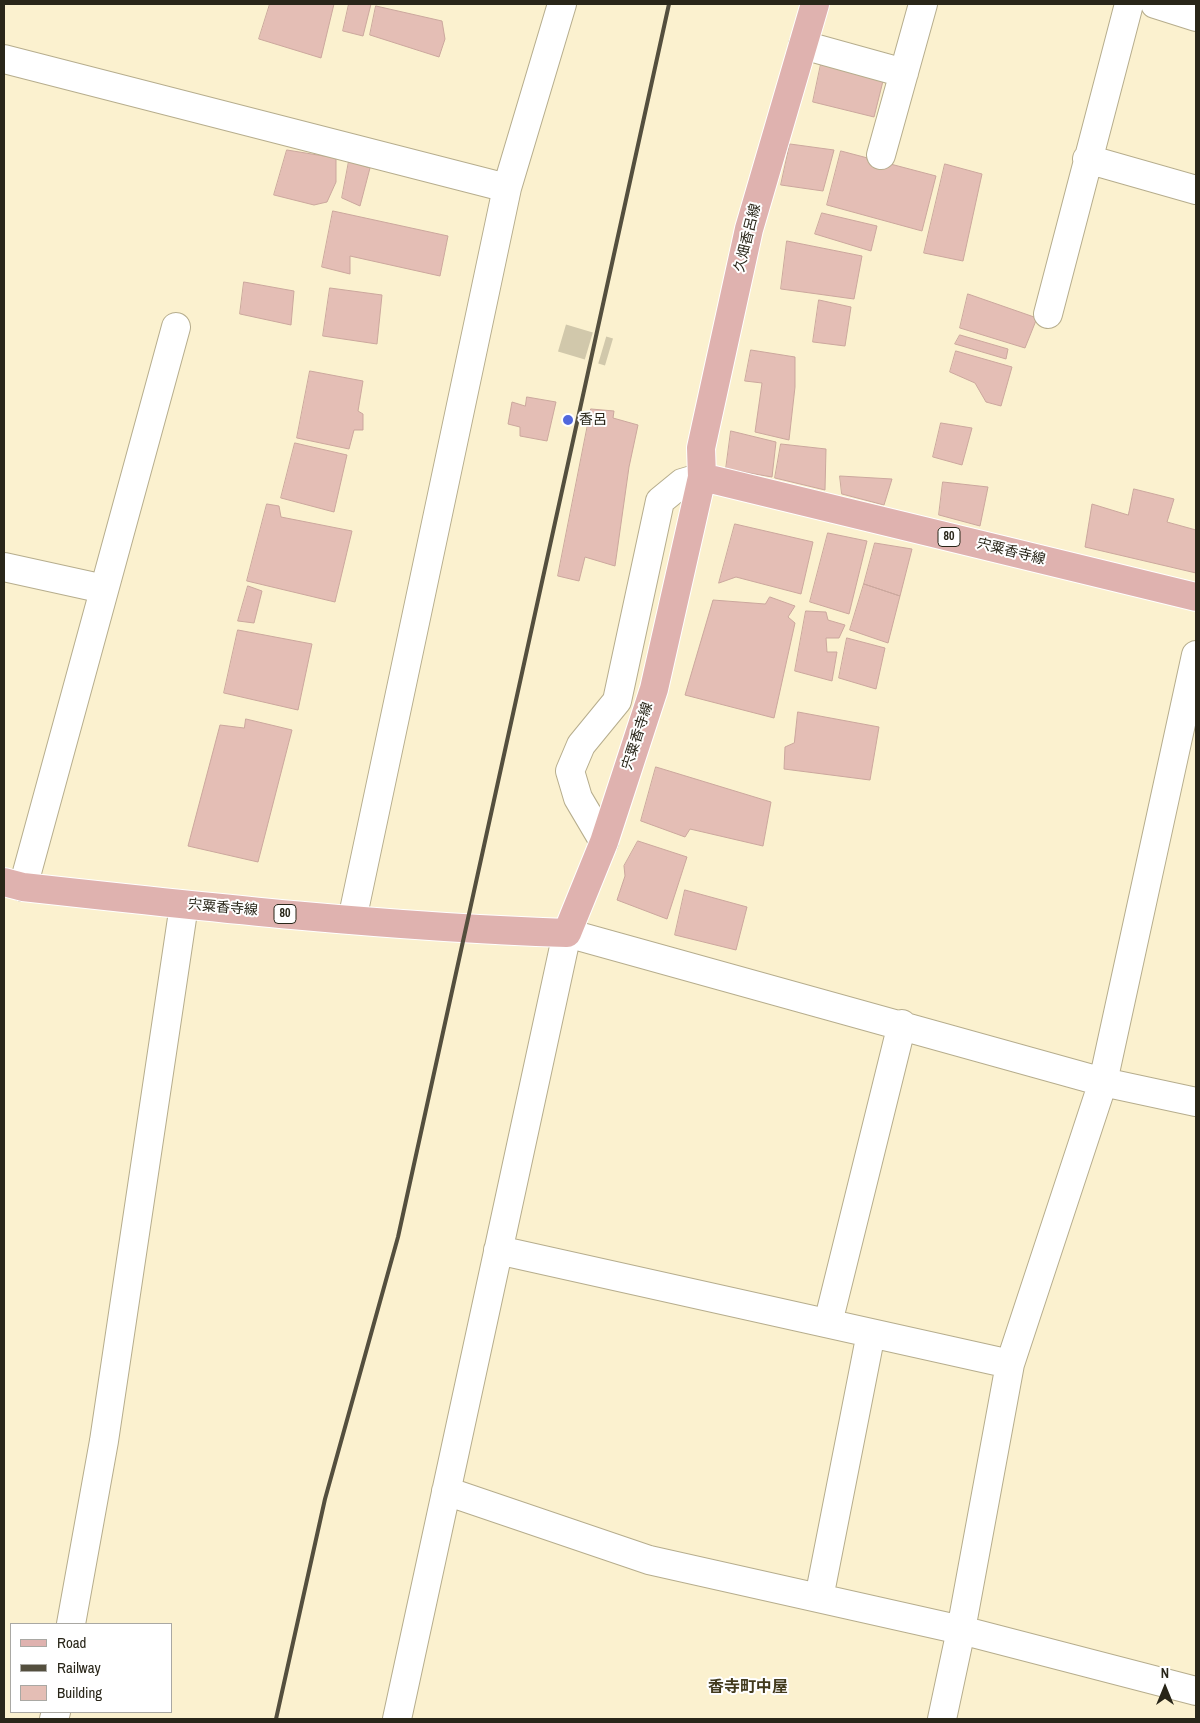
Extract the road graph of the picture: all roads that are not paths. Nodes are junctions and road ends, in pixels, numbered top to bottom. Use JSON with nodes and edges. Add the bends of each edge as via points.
{"nodes":[{"id":1,"x":562,"y":4,"type":"edge"},
{"id":2,"x":814,"y":4,"type":"edge"},
{"id":3,"x":924,"y":4,"type":"edge"},
{"id":4,"x":1128,"y":4,"type":"edge"},
{"id":5,"x":1155,"y":4,"type":"edge"},
{"id":6,"x":1188,"y":11,"type":"edge"},
{"id":7,"x":802,"y":45,"type":"junction"},
{"id":8,"x":4,"y":59,"type":"edge"},
{"id":9,"x":904,"y":73,"type":"junction"},
{"id":10,"x":881,"y":155,"type":"dead end"},
{"id":11,"x":1087,"y":159,"type":"junction"},
{"id":12,"x":507,"y":188,"type":"junction"},
{"id":13,"x":1196,"y":190,"type":"edge"},
{"id":14,"x":1048,"y":314,"type":"dead end"},
{"id":15,"x":176,"y":327,"type":"dead end"},
{"id":16,"x":702,"y":477,"type":"junction"},
{"id":17,"x":4,"y":567,"type":"edge"},
{"id":18,"x":104,"y":589,"type":"junction"},
{"id":19,"x":1196,"y":597,"type":"edge"},
{"id":20,"x":1196,"y":655,"type":"edge"},
{"id":21,"x":604,"y":842,"type":"junction"},
{"id":22,"x":13,"y":885,"type":"edge"},
{"id":23,"x":184,"y":904,"type":"junction"},
{"id":24,"x":352,"y":920,"type":"junction"},
{"id":25,"x":567,"y":933,"type":"junction"},
{"id":26,"x":902,"y":1024,"type":"junction"},
{"id":27,"x":1102,"y":1082,"type":"junction"},
{"id":28,"x":1196,"y":1102,"type":"edge"},
{"id":29,"x":498,"y":1250,"type":"junction"},
{"id":30,"x":828,"y":1323,"type":"junction"},
{"id":31,"x":871,"y":1333,"type":"junction"},
{"id":32,"x":1010,"y":1364,"type":"junction"},
{"id":33,"x":446,"y":1491,"type":"junction"},
{"id":34,"x":819,"y":1598,"type":"junction"},
{"id":35,"x":71,"y":1623,"type":"edge"},
{"id":36,"x":961,"y":1630,"type":"junction"},
{"id":37,"x":1196,"y":1690,"type":"edge"},
{"id":38,"x":397,"y":1719,"type":"edge"},
{"id":39,"x":942,"y":1719,"type":"edge"}],
"edges":[{"from":1,"to":12,"type":"street"},
{"from":2,"to":7,"type":"main road","name":"久畑香呂線"},
{"from":3,"to":9,"type":"street"},
{"from":4,"to":11,"type":"street"},
{"from":5,"to":6,"type":"street"},
{"from":7,"to":9,"type":"street"},
{"from":7,"to":16,"type":"main road","name":"久畑香呂線","via":[[748,229],[701,448]]},
{"from":8,"to":12,"type":"street"},
{"from":9,"to":10,"type":"street"},
{"from":11,"to":13,"type":"street"},
{"from":11,"to":14,"type":"street"},
{"from":12,"to":24,"type":"street"},
{"from":15,"to":18,"type":"street"},
{"from":16,"to":19,"type":"main road","name":"宍粟香寺線","number":"80"},
{"from":16,"to":21,"type":"main road","name":"宍粟香寺線","via":[[654,689]]},
{"from":16,"to":21,"type":"street","via":[[682,483],[660,501],[617,701],[580,745],[570,771],[578,798]]},
{"from":17,"to":18,"type":"street"},
{"from":18,"to":22,"type":"street"},
{"from":20,"to":27,"type":"street"},
{"from":21,"to":25,"type":"main road","name":"宍粟香寺線"},
{"from":22,"to":23,"type":"main road","name":"宍粟香寺線","number":"80"},
{"from":23,"to":24,"type":"main road","name":"宍粟香寺線","number":"80"},
{"from":23,"to":35,"type":"street","via":[[104,1441]]},
{"from":24,"to":25,"type":"main road","name":"宍粟香寺線","number":"80","via":[[446,925],[465,930]]},
{"from":25,"to":26,"type":"street"},
{"from":25,"to":29,"type":"street"},
{"from":26,"to":27,"type":"street"},
{"from":26,"to":30,"type":"street"},
{"from":27,"to":28,"type":"street"},
{"from":27,"to":32,"type":"street"},
{"from":29,"to":30,"type":"street"},
{"from":29,"to":33,"type":"street"},
{"from":30,"to":31,"type":"street"},
{"from":31,"to":32,"type":"street"},
{"from":31,"to":34,"type":"street"},
{"from":32,"to":36,"type":"street"},
{"from":33,"to":34,"type":"street","via":[[649,1560]]},
{"from":33,"to":38,"type":"street"},
{"from":34,"to":36,"type":"street"},
{"from":36,"to":37,"type":"street"},
{"from":36,"to":39,"type":"street"}]}
